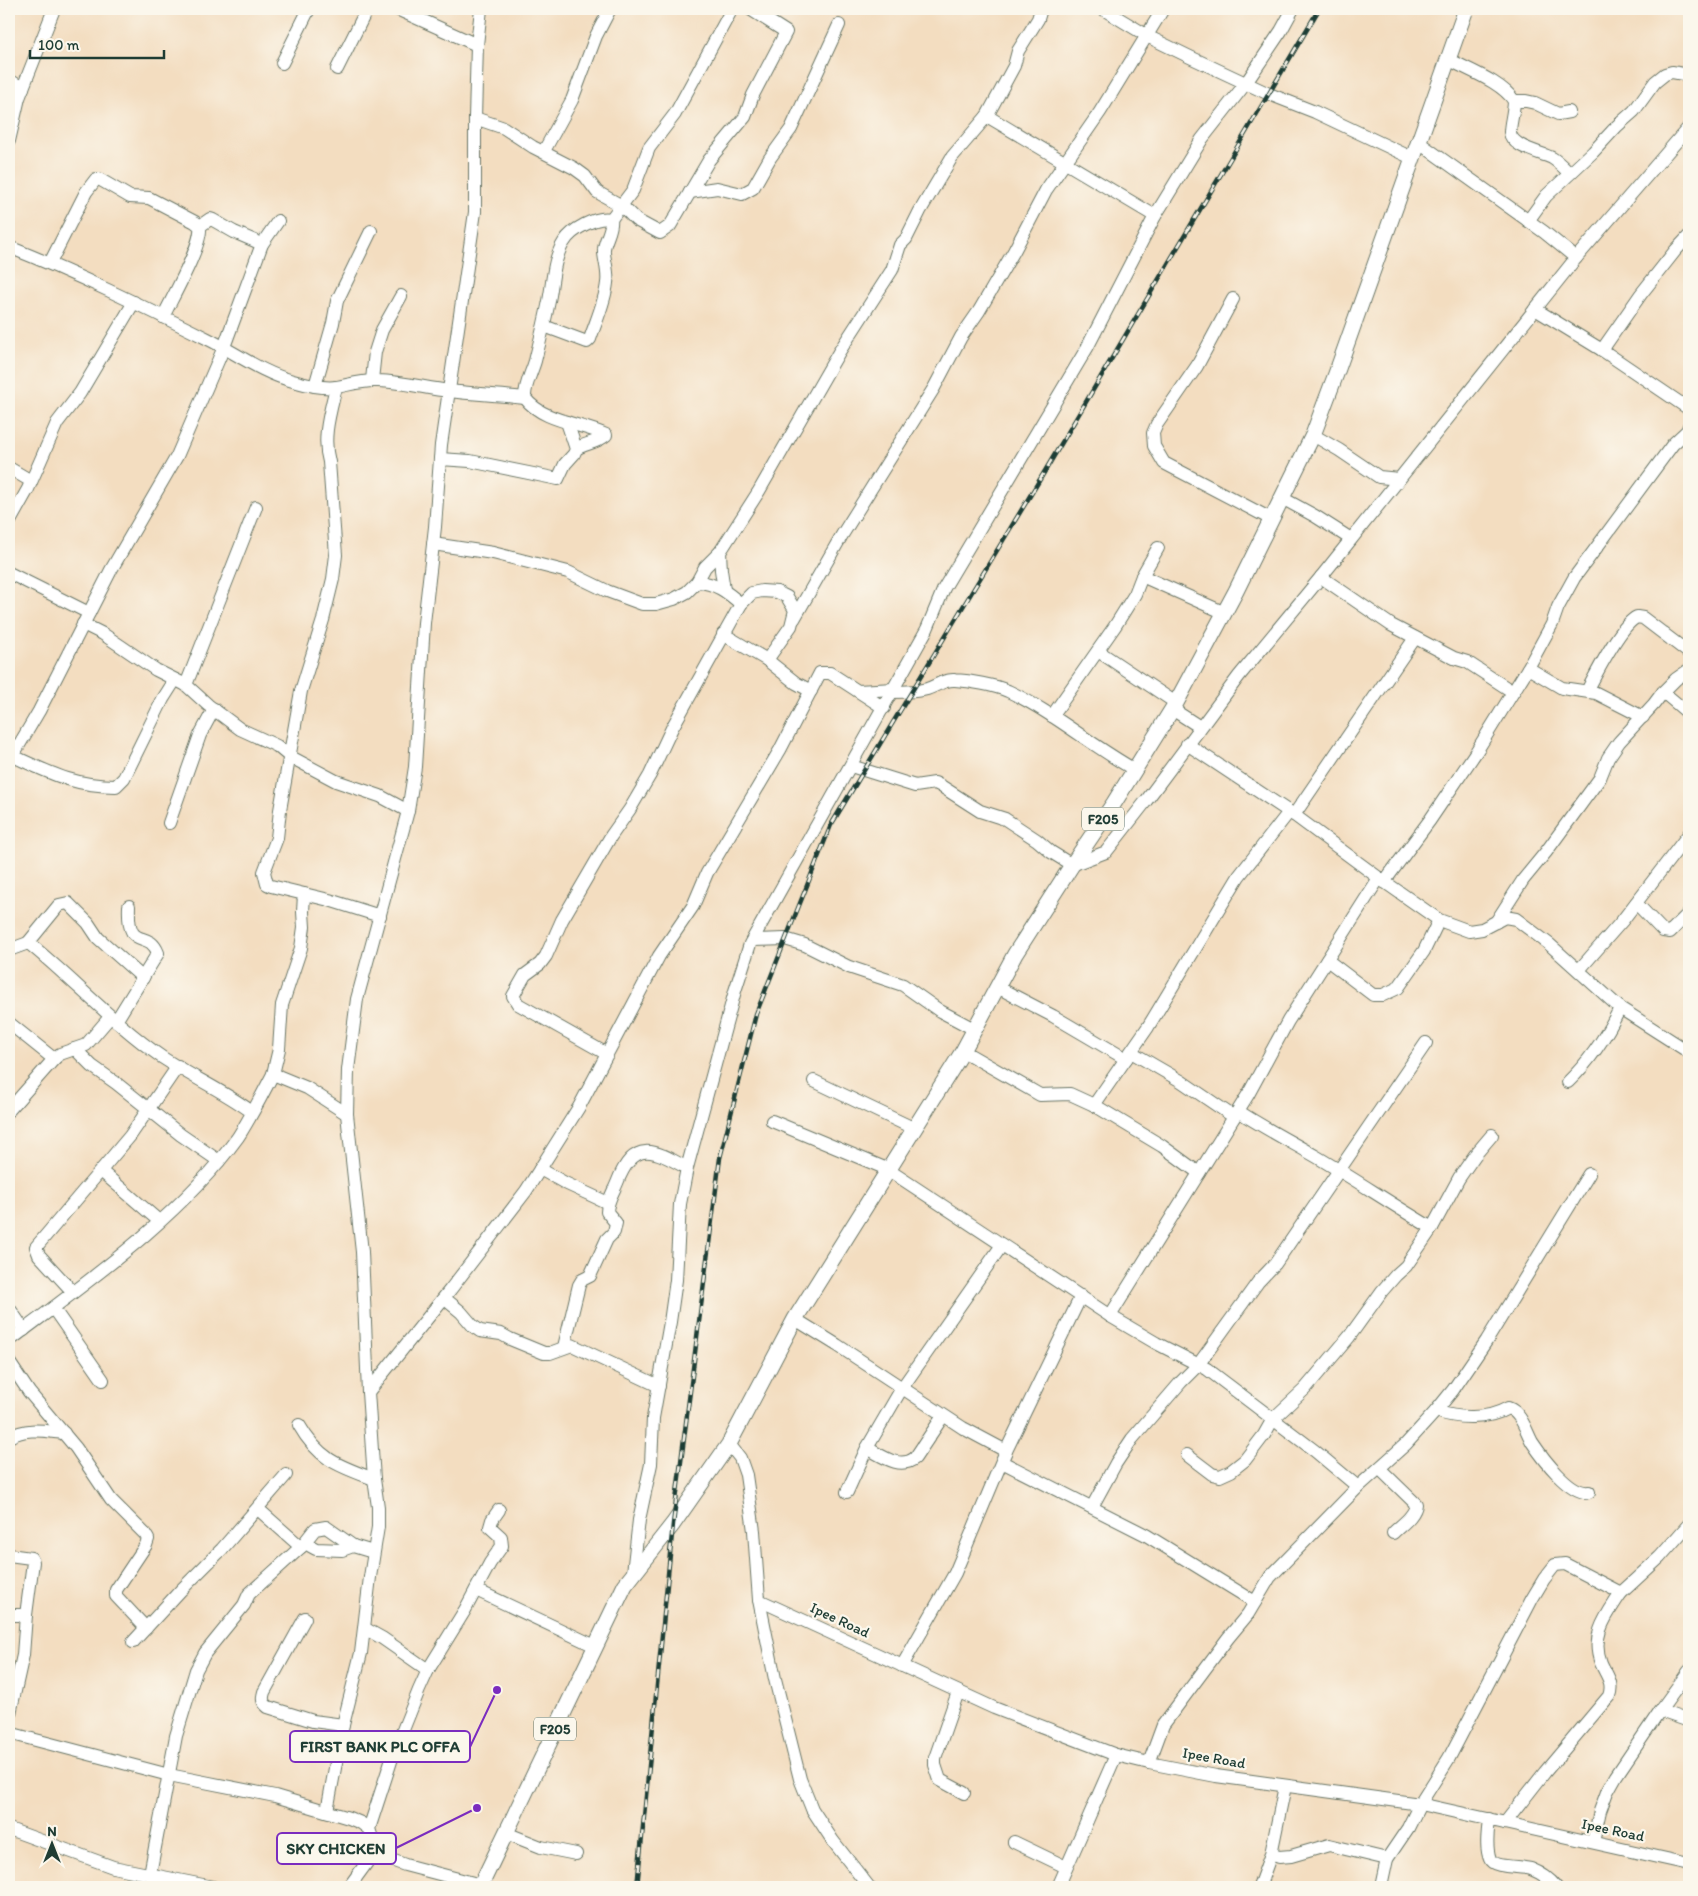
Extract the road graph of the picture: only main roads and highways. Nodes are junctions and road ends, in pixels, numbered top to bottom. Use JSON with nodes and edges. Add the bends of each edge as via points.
{"nodes":[{"id":1,"x":1466,"y":9,"type":"edge"},
{"id":2,"x":480,"y":1886,"type":"edge"}],
"edges":[{"from":1,"to":2,"type":"main road","number":"F205","via":[[1313,435],[1225,612],[1174,706],[1015,954],[962,1051],[795,1319],[729,1444],[625,1585]]}]}
